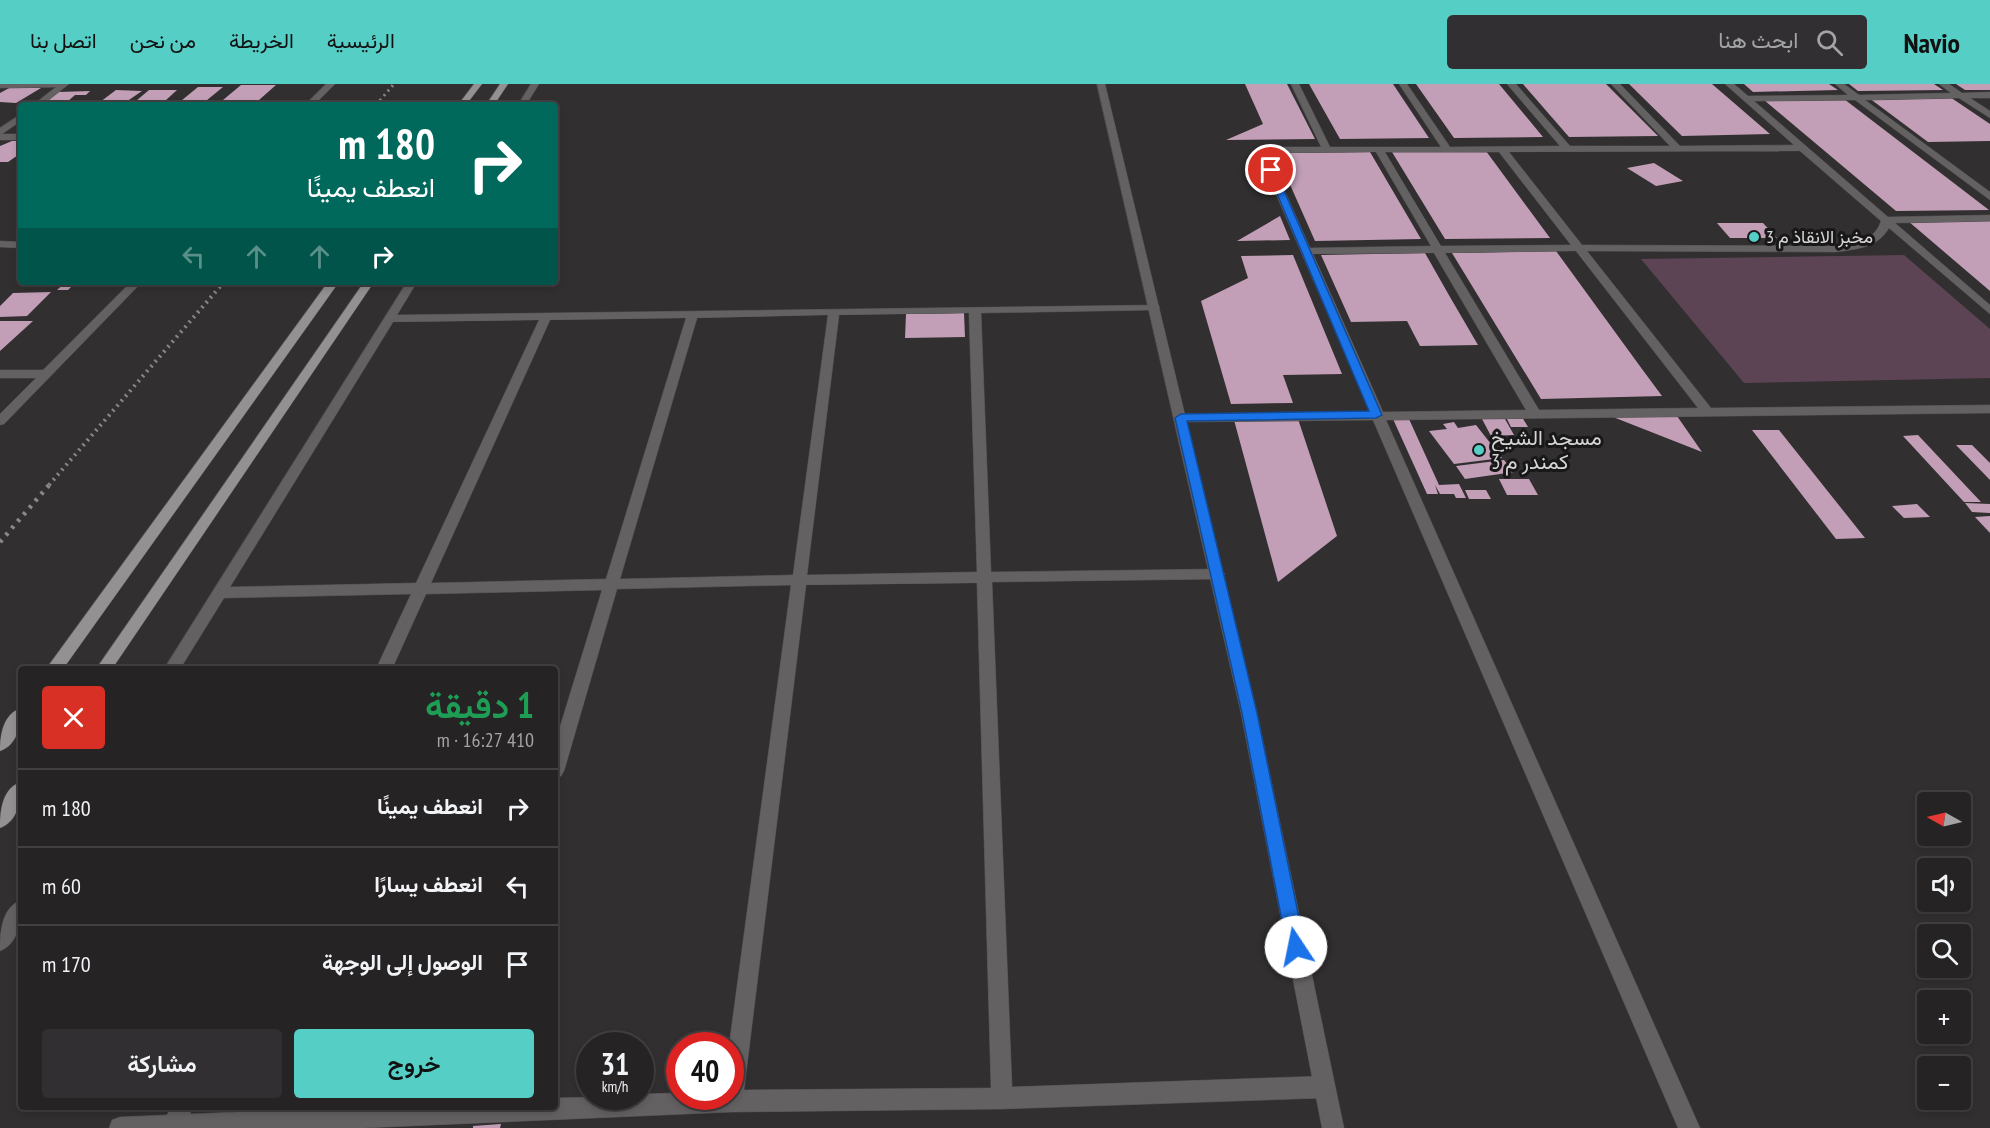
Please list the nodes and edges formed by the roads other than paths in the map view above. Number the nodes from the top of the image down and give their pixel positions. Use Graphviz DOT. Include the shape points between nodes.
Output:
graph roads {
  1 [pos="63,84"];
  2 [pos="331,84"];
  3 [pos="478,84"];
  4 [pos="504,84"];
  5 [pos="535,84"];
  6 [pos="1101,84"];
  7 [pos="1295,84"];
  8 [pos="1403,84"];
  9 [pos="1511,84"];
  10 [pos="1615,84"];
  11 [pos="1729,84"];
  12 [pos="1839,84"];
  13 [pos="1943,84"];
  14 [pos="0,85"];
  15 [pos="1990,94"];
  16 [pos="1960,95"];
  17 [pos="1856,97"];
  18 [pos="1746,99"];
  19 [pos="41,102"];
  20 [pos="312,102"];
  21 [pos="463,102"];
  22 [pos="492,102"];
  23 [pos="524,102"];
  24 [pos="1990,115"];
  25 [pos="18,119"];
  26 [pos="0,132"];
  27 [pos="0,137"];
  28 [pos="18,137"];
  29 [pos="1501,148"];
  30 [pos="1567,148"];
  31 [pos="1677,148"];
  32 [pos="1803,148"];
  33 [pos="1447,149"];
  34 [pos="1327,150"];
  35 [pos="1379,150"];
  36 [pos="1990,196"];
  37 [pos="1990,218"];
  38 [pos="1886,220"];
  39 [pos="0,244"];
  40 [pos="18,244"];
  41 [pos="1580,248"];
  42 [pos="1438,249"];
  43 [pos="1306,251"];
  44 [pos="134,285"];
  45 [pos="332,285"];
  46 [pos="367,285"];
  47 [pos="410,285"];
  48 [pos="1154,307"];
  49 [pos="975,310"];
  50 [pos="834,311"];
  51 [pos="1990,311"];
  52 [pos="693,313"];
  53 [pos="546,317"];
  54 [pos="388,320"];
  55 [pos="0,374"];
  56 [pos="45,374"];
  57 [pos="1990,409"];
  58 [pos="1707,412"];
  59 [pos="1534,413"];
  60 [pos="1376,415"];
  61 [pos="1181,418"];
  62 [pos="0,422"];
  63 [pos="1218,574"];
  64 [pos="986,579"];
  65 [pos="799,580"];
  66 [pos="613,584"];
  67 [pos="421,588"];
  68 [pos="219,593"];
  69 [pos="56,666"];
  70 [pos="106,666"];
  71 [pos="174,666"];
  72 [pos="385,666"];
  73 [pos="18,719"];
  74 [pos="0,744"];
  75 [pos="558,761"];
  76 [pos="18,793"];
  77 [pos="0,820"];
  78 [pos="18,914"];
  79 [pos="0,942"];
  80 [pos="741,1032"];
  81 [pos="1324,1087"];
  82 [pos="1002,1098"];
  83 [pos="744,1101"];
  84 [pos="666,1103"];
  85 [pos="558,1107"];
  86 [pos="450,1110"];
  87 [pos="178,1116"];
  88 [pos="373,1123"];
  89 [pos="120,1128"];
  90 [pos="1333,1128"];
  91 [pos="1689,1128"];
  1 -- 14 [label="street"];
  1 -- 19 [label="street"];
  2 -- 20 [label="street"];
  3 -- 21 [label="main road" via="467,92"];
  4 -- 22 [label="main road"];
  5 -- 23 [label="street"];
  6 -- 48 [label="street"];
  7 -- 34 [label="street"];
  8 -- 33 [label="street"];
  9 -- 30 [label="street"];
  10 -- 31 [label="street"];
  11 -- 18 [label="street"];
  12 -- 17 [label="street"];
  13 -- 16 [label="street"];
  15 -- 16 [label="street"];
  16 -- 17 [label="street"];
  16 -- 24 [label="street"];
  17 -- 18 [label="street"];
  17 -- 36 [label="street"];
  18 -- 32 [label="street"];
  25 -- 26 [label="street"];
  27 -- 28 [label="street"];
  29 -- 30 [label="street"];
  29 -- 33 [label="street"];
  29 -- 41 [label="street"];
  30 -- 31 [label="street"];
  31 -- 32 [label="street"];
  32 -- 38 [label="street"];
  33 -- 35 [label="street"];
  34 -- 35 [label="street"];
  34 -- 43 [label="street" via="1262,150"];
  35 -- 42 [label="street"];
  37 -- 38 [label="street"];
  38 -- 41 [label="street" via="1884,233 1877,239 1836,249"];
  38 -- 51 [label="street"];
  39 -- 40 [label="street"];
  41 -- 42 [label="street"];
  41 -- 58 [label="street"];
  42 -- 43 [label="street"];
  42 -- 59 [label="street"];
  43 -- 60 [label="street"];
  44 -- 56 [label="street"];
  45 -- 69 [label="main road"];
  46 -- 70 [label="main road"];
  47 -- 54 [label="street"];
  48 -- 49 [label="street"];
  48 -- 61 [label="street"];
  49 -- 50 [label="street"];
  49 -- 64 [label="street"];
  50 -- 52 [label="street"];
  50 -- 65 [label="street"];
  52 -- 53 [label="street"];
  52 -- 66 [label="street"];
  53 -- 54 [label="street"];
  53 -- 67 [label="street"];
  54 -- 68 [label="street"];
  55 -- 56 [label="street"];
  56 -- 62 [label="street"];
  57 -- 58 [label="street"];
  58 -- 59 [label="street"];
  59 -- 60 [label="street"];
  60 -- 61 [label="street"];
  60 -- 91 [label="street"];
  61 -- 63 [label="street"];
  63 -- 64 [label="street"];
  63 -- 81 [label="street"];
  64 -- 65 [label="street"];
  64 -- 82 [label="street"];
  65 -- 66 [label="street"];
  65 -- 80 [label="street"];
  66 -- 67 [label="street"];
  66 -- 75 [label="street"];
  67 -- 68 [label="street"];
  67 -- 72 [label="street"];
  68 -- 71 [label="street"];
  73 -- 74 [label="main road"];
  76 -- 77 [label="main road"];
  78 -- 79 [label="street"];
  81 -- 82 [label="street"];
  81 -- 90 [label="street"];
  82 -- 83 [label="street"];
  84 -- 85 [label="street"];
  86 -- 88 [label="street"];
  87 -- 88 [label="street"];
  87 -- 89 [label="street"];
}
